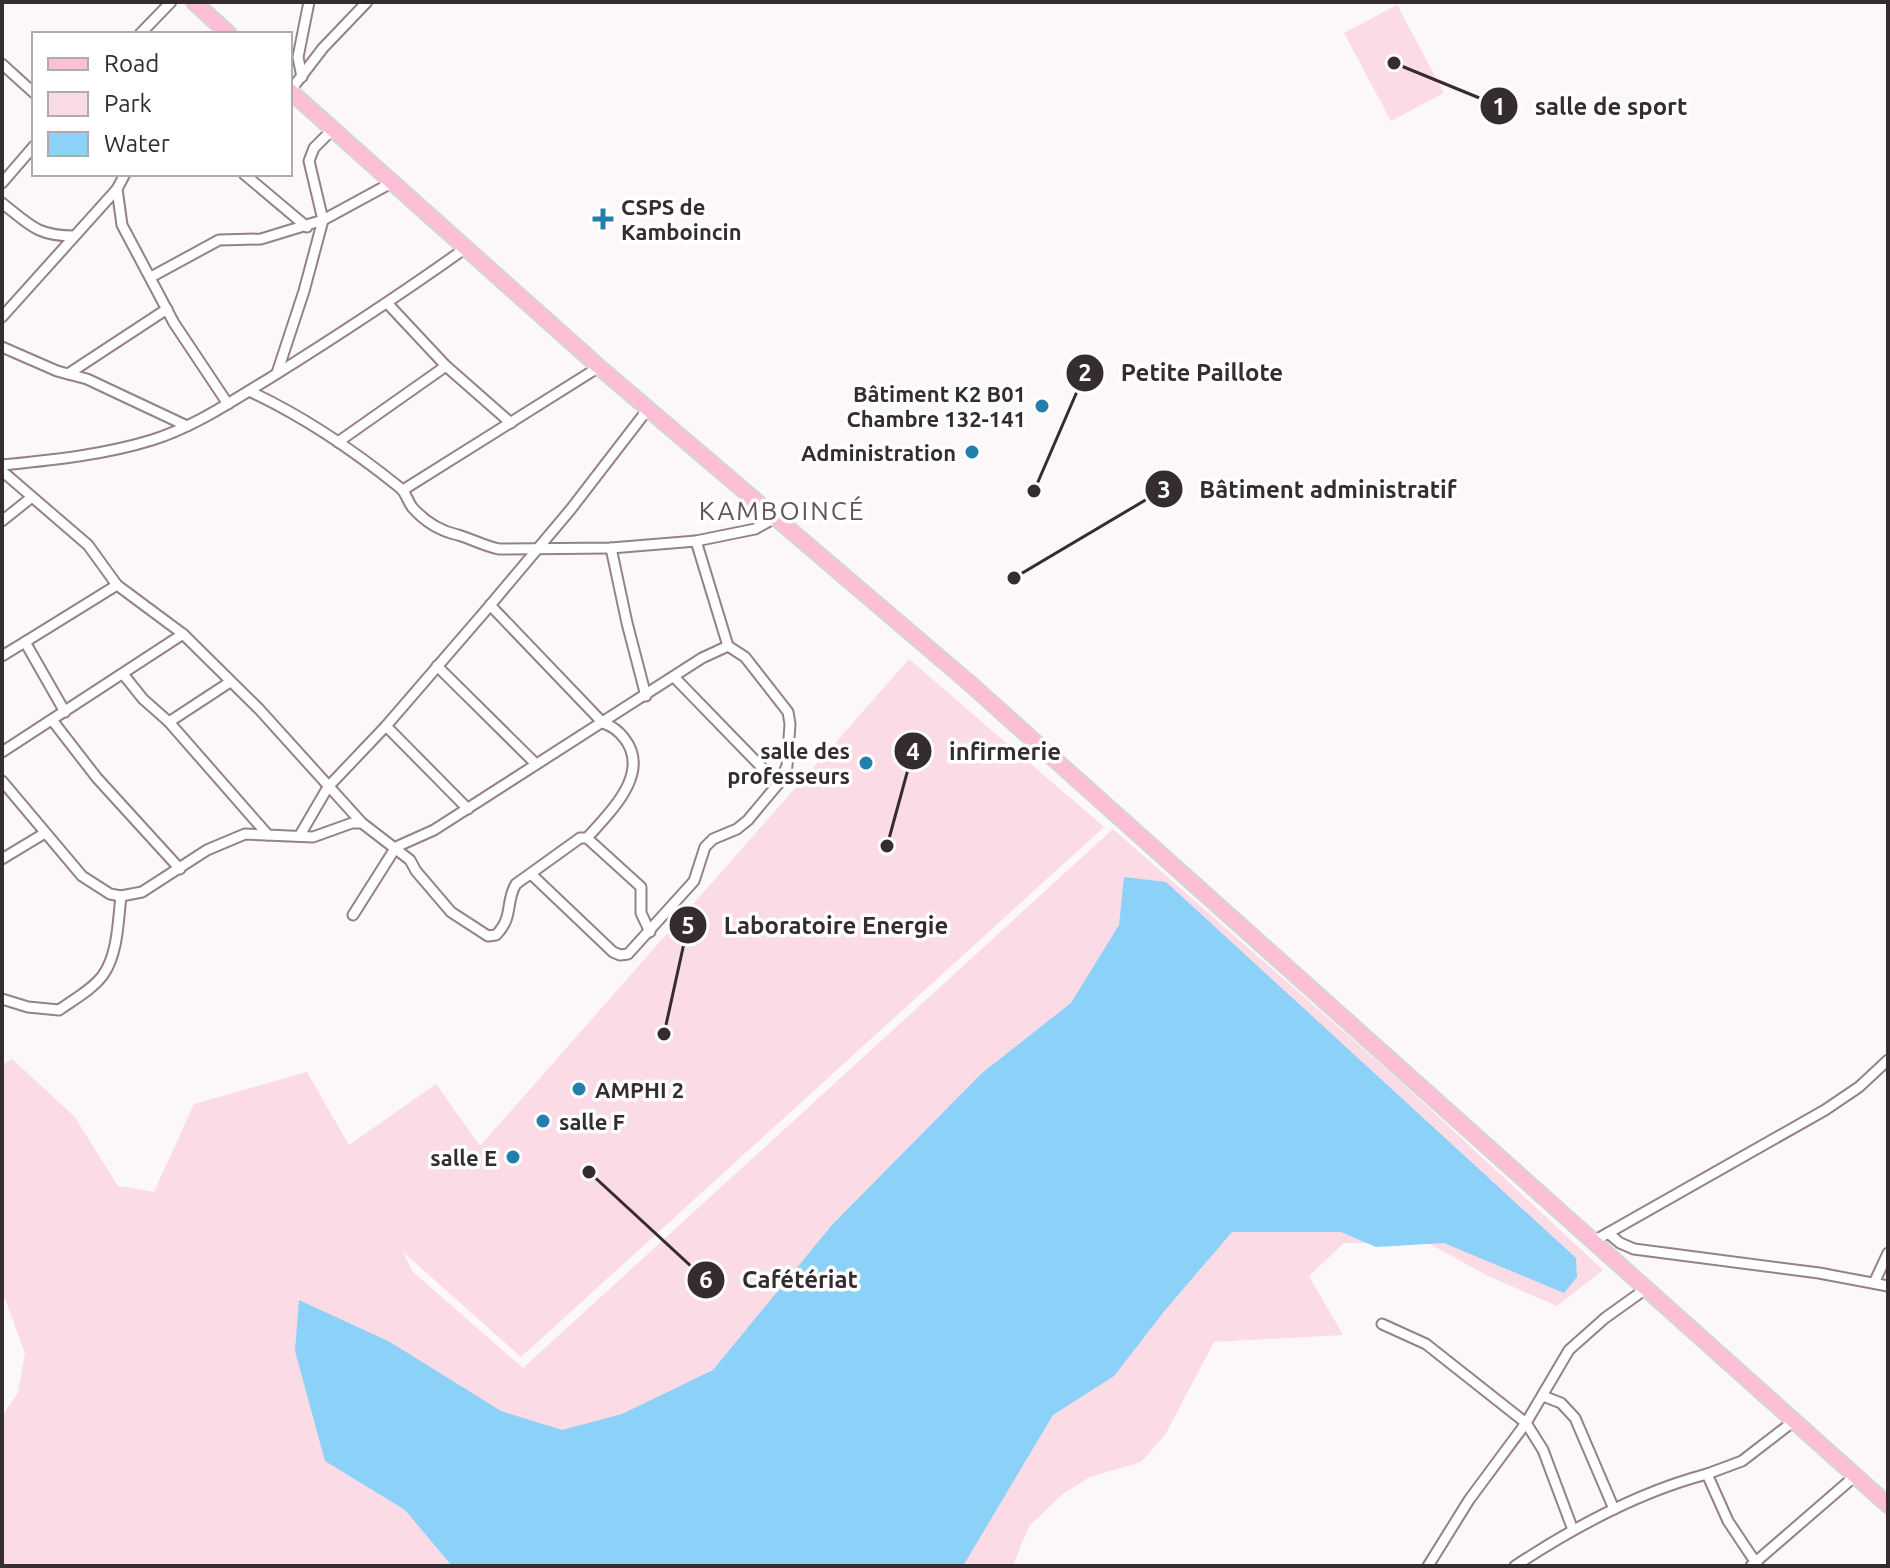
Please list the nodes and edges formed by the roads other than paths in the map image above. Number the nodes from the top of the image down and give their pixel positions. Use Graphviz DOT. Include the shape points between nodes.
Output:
graph roads {
  1 [pos="171,2"];
  2 [pos="194,2"];
  3 [pos="309,2"];
  4 [pos="367,2"];
  5 [pos="209,8"];
  6 [pos="142,32"];
  7 [pos="227,32"];
  8 [pos="2,64"];
  9 [pos="302,77"];
  10 [pos="292,89"];
  11 [pos="32,91"];
  12 [pos="292,93"];
  13 [pos="333,129"];
  14 [pos="32,148"];
  15 [pos="124,176"];
  16 [pos="246,176"];
  17 [pos="393,182"];
  18 [pos="2,183"];
  19 [pos="117,189"];
  20 [pos="2,203"];
  21 [pos="323,220"];
  22 [pos="307,227"];
  23 [pos="74,236"];
  24 [pos="467,247"];
  25 [pos="151,277"];
  26 [pos="388,304"];
  27 [pos="167,309"];
  28 [pos="2,317"];
  29 [pos="2,347"];
  30 [pos="446,366"];
  31 [pos="599,367"];
  32 [pos="277,373"];
  33 [pos="68,374"];
  34 [pos="249,391"];
  35 [pos="228,404"];
  36 [pos="648,409"];
  37 [pos="511,423"];
  38 [pos="187,426"];
  39 [pos="338,442"];
  40 [pos="2,465"];
  41 [pos="2,471"];
  42 [pos="403,490"];
  43 [pos="32,497"];
  44 [pos="777,517"];
  45 [pos="2,521"];
  46 [pos="696,541"];
  47 [pos="611,548"];
  48 [pos="537,549"];
  49 [pos="117,585"];
  50 [pos="490,605"];
  51 [pos="183,634"];
  52 [pos="25,642"];
  53 [pos="728,646"];
  54 [pos="2,656"];
  55 [pos="437,666"];
  56 [pos="123,674"];
  57 [pos="674,677"];
  58 [pos="230,682"];
  59 [pos="646,696"];
  60 [pos="65,712"];
  61 [pos="52,720"];
  62 [pos="169,722"];
  63 [pos="603,723"];
  64 [pos="386,726"];
  65 [pos="2,752"];
  66 [pos="536,764"];
  67 [pos="2,781"];
  68 [pos="778,784"];
  69 [pos="328,787"];
  70 [pos="468,809"];
  71 [pos="362,823"];
  72 [pos="45,833"];
  73 [pos="268,835"];
  74 [pos="300,835"];
  75 [pos="587,838"];
  76 [pos="396,847"];
  77 [pos="2,859"];
  78 [pos="180,869"];
  79 [pos="531,874"];
  80 [pos="121,896"];
  81 [pos="353,915"];
  82 [pos="650,932"];
  83 [pos="2,999"];
  84 [pos="1888,1060"];
  85 [pos="1608,1233"];
  86 [pos="1594,1241"];
  87 [pos="1888,1253"];
  88 [pos="1874,1283"];
  89 [pos="1888,1286"];
  90 [pos="1647,1288"];
  91 [pos="1382,1324"];
  92 [pos="1543,1396"];
  93 [pos="1794,1421"];
  94 [pos="1526,1423"];
  95 [pos="1707,1474"];
  96 [pos="1855,1476"];
  97 [pos="1888,1505"];
  98 [pos="1614,1509"];
  99 [pos="1573,1530"];
  100 [pos="1755,1565"];
  101 [pos="1428,1566"];
  102 [pos="1515,1566"];
  1 -- 6 [label="street"];
  2 -- 5 [label="main road"];
  3 -- 9 [label="street" via="298,57"];
  4 -- 9 [label="street"];
  5 -- 7 [label="main road"];
  8 -- 11 [label="street"];
  9 -- 10 [label="street"];
  12 -- 13 [label="main road"];
  13 -- 17 [label="main road"];
  13 -- 21 [label="street" via="309,161"];
  14 -- 18 [label="street"];
  15 -- 19 [label="street"];
  16 -- 22 [label="street"];
  17 -- 21 [label="street"];
  17 -- 24 [label="main road"];
  19 -- 23 [label="street"];
  19 -- 25 [label="street" via="122,225"];
  20 -- 23 [label="street" via="40,233"];
  21 -- 22 [label="street"];
  21 -- 32 [label="street"];
  22 -- 25 [label="street" via="261,239 219,240"];
  23 -- 28 [label="street"];
  24 -- 26 [label="street"];
  24 -- 31 [label="main road"];
  25 -- 27 [label="street"];
  26 -- 30 [label="street"];
  26 -- 32 [label="street"];
  27 -- 33 [label="street"];
  27 -- 35 [label="street"];
  29 -- 33 [label="street"];
  30 -- 37 [label="street"];
  30 -- 39 [label="street"];
  31 -- 36 [label="main road"];
  31 -- 37 [label="street"];
  32 -- 34 [label="street"];
  33 -- 38 [label="street"];
  34 -- 35 [label="street"];
  34 -- 39 [label="street"];
  35 -- 38 [label="street"];
  36 -- 44 [label="main road"];
  36 -- 48 [label="street"];
  37 -- 42 [label="street"];
  38 -- 40 [label="street" via="122,447"];
  39 -- 42 [label="street"];
  41 -- 43 [label="street"];
  42 -- 48 [label="street" via="411,506 441,531 484,546"];
  43 -- 45 [label="street"];
  43 -- 49 [label="street" via="88,545"];
  44 -- 46 [label="street" via="755,529"];
  44 -- 86 [label="main road"];
  46 -- 47 [label="street"];
  46 -- 53 [label="street"];
  47 -- 48 [label="street"];
  47 -- 59 [label="street"];
  48 -- 50 [label="street"];
  49 -- 51 [label="street"];
  49 -- 52 [label="street"];
  50 -- 55 [label="street"];
  50 -- 63 [label="street"];
  51 -- 56 [label="street"];
  51 -- 58 [label="street"];
  52 -- 54 [label="street"];
  52 -- 60 [label="street"];
  53 -- 57 [label="street"];
  53 -- 68 [label="street" via="745,657 788,712 787,766"];
  55 -- 64 [label="street"];
  55 -- 66 [label="street"];
  56 -- 60 [label="street"];
  56 -- 62 [label="street"];
  57 -- 59 [label="street"];
  57 -- 68 [label="street"];
  58 -- 62 [label="street"];
  58 -- 69 [label="street"];
  59 -- 63 [label="street"];
  60 -- 61 [label="street"];
  61 -- 65 [label="street"];
  61 -- 78 [label="street"];
  62 -- 73 [label="street"];
  63 -- 66 [label="street"];
  63 -- 75 [label="street" via="630,745 633,767 624,792"];
  64 -- 69 [label="street"];
  64 -- 70 [label="street"];
  66 -- 70 [label="street"];
  67 -- 72 [label="street"];
  68 -- 82 [label="street" via="748,820 705,847 694,881"];
  69 -- 71 [label="street"];
  69 -- 74 [label="street"];
  70 -- 76 [label="street"];
  71 -- 74 [label="street" via="320,836"];
  71 -- 76 [label="street"];
  72 -- 77 [label="street"];
  72 -- 80 [label="street" via="82,876"];
  73 -- 74 [label="street"];
  73 -- 78 [label="street" via="245,834 226,841"];
  75 -- 79 [label="street"];
  75 -- 82 [label="street" via="641,887 641,913"];
  76 -- 79 [label="street" via="451,912 488,936 502,929 513,887"];
  76 -- 81 [label="street"];
  78 -- 80 [label="street" via="142,892"];
  79 -- 82 [label="street" via="613,952 628,954"];
  80 -- 83 [label="street" via="113,953 93,985 59,1010"];
  84 -- 85 [label="street" via="1825,1110"];
  85 -- 86 [label="street"];
  85 -- 88 [label="street" via="1634,1249"];
  86 -- 90 [label="main road"];
  87 -- 88 [label="street"];
  88 -- 89 [label="street"];
  90 -- 92 [label="street" via="1569,1350"];
  90 -- 93 [label="main road"];
  91 -- 94 [label="street" via="1426,1344"];
  92 -- 94 [label="street"];
  92 -- 98 [label="street" via="1561,1403 1575,1418"];
  93 -- 95 [label="street" via="1742,1461"];
  93 -- 96 [label="main road"];
  94 -- 99 [label="street" via="1543,1450"];
  94 -- 101 [label="street"];
  95 -- 98 [label="street"];
  95 -- 100 [label="street"];
  96 -- 97 [label="main road"];
  96 -- 100 [label="street"];
  98 -- 99 [label="street"];
  99 -- 102 [label="street"];
}
